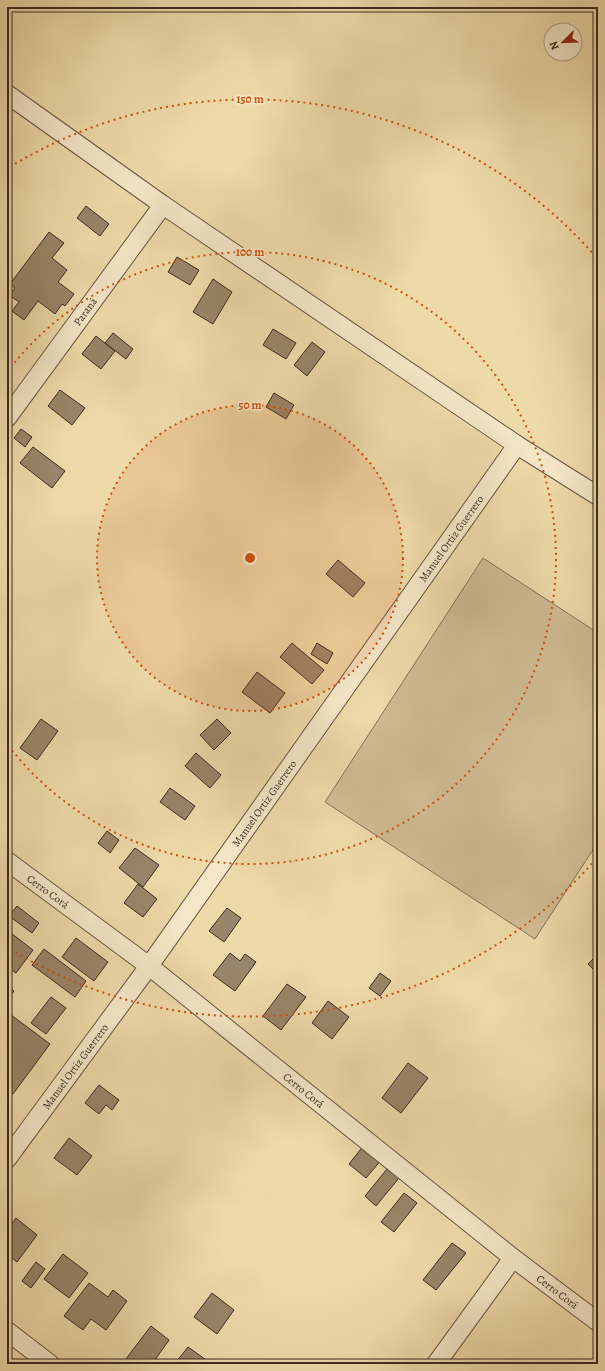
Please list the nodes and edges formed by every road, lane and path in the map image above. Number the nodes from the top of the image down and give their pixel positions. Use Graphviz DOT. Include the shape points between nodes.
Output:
graph roads {
  1 [pos="7,94"];
  2 [pos="163,205"];
  3 [pos="7,418"];
  4 [pos="517,445"];
  5 [pos="598,496"];
  6 [pos="7,861"];
  7 [pos="150,966"];
  8 [pos="7,1159"];
  9 [pos="513,1258"];
  10 [pos="598,1322"];
  11 [pos="7,1331"];
  12 [pos="50,1364"];
  13 [pos="436,1364"];
  1 -- 2 [label="street"];
  2 -- 3 [label="street, Paraná"];
  2 -- 4 [label="street"];
  4 -- 5 [label="street"];
  4 -- 7 [label="street, Manuel Ortiz Guerrero"];
  6 -- 7 [label="street, Cerro Corá"];
  7 -- 8 [label="street, Manuel Ortiz Guerrero"];
  7 -- 9 [label="street, Cerro Corá"];
  9 -- 10 [label="street, Cerro Corá"];
  9 -- 13 [label="street"];
  11 -- 12 [label="street"];
}
